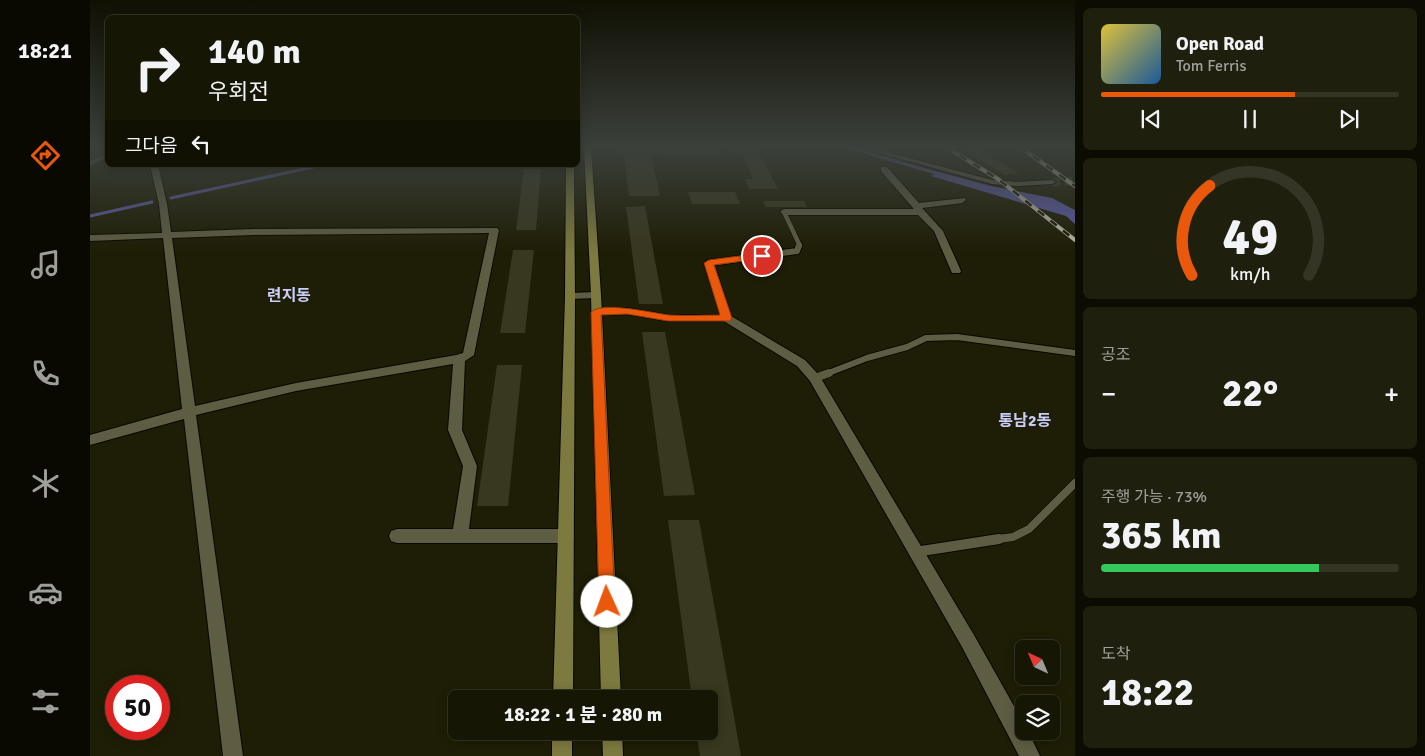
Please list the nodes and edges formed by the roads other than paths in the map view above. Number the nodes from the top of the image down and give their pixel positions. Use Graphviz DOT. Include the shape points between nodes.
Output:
graph roads {
  1 [pos="158,182"];
  2 [pos="570,182"];
  3 [pos="589,182"];
  4 [pos="896,182"];
  5 [pos="996,182"];
  6 [pos="1047,182"];
  7 [pos="962,200"];
  8 [pos="919,209"];
  9 [pos="784,212"];
  10 [pos="167,237"];
  11 [pos="90,238"];
  12 [pos="709,263"];
  13 [pos="956,271"];
  14 [pos="596,295"];
  15 [pos="570,296"];
  16 [pos="596,312"];
  17 [pos="726,318"];
  18 [pos="1075,353"];
  19 [pos="459,359"];
  20 [pos="815,378"];
  21 [pos="190,412"];
  22 [pos="90,440"];
  23 [pos="1075,483"];
  24 [pos="460,535"];
  25 [pos="397,536"];
  26 [pos="566,536"];
  27 [pos="915,552"];
  28 [pos="563,690"];
  29 [pos="611,690"];
  30 [pos="562,740"];
  31 [pos="612,740"];
  32 [pos="233,756"];
  33 [pos="562,756"];
  34 [pos="613,756"];
  35 [pos="1030,756"];
  1 -- 10 [label="street"];
  2 -- 15 [label="main road"];
  3 -- 14 [label="main road"];
  4 -- 8 [label="street"];
  5 -- 6 [label="street"];
  7 -- 8 [label="street"];
  8 -- 9 [label="street"];
  8 -- 13 [label="street" via="938,226"];
  9 -- 12 [label="lane" via="800,246 797,251"];
  10 -- 11 [label="street"];
  10 -- 19 [label="street" via="263,232 494,230 468,355"];
  10 -- 21 [label="street"];
  12 -- 17 [label="street"];
  14 -- 15 [label="lane"];
  14 -- 16 [label="main road"];
  15 -- 26 [label="main road"];
  16 -- 17 [label="lane" via="627,311 668,318"];
  16 -- 29 [label="main road"];
  17 -- 20 [label="street" via="800,363"];
  18 -- 20 [label="lane" via="941,336 926,338"];
  19 -- 21 [label="street" via="296,387"];
  19 -- 24 [label="street" via="455,430 470,466"];
  20 -- 27 [label="street"];
  21 -- 22 [label="street"];
  21 -- 32 [label="street"];
  23 -- 27 [label="lane" via="1029,528 1014,537"];
  24 -- 25 [label="street"];
  24 -- 26 [label="street"];
  26 -- 28 [label="main road"];
  27 -- 35 [label="street"];
  30 -- 33 [label="main road"];
  31 -- 34 [label="main road"];
}
